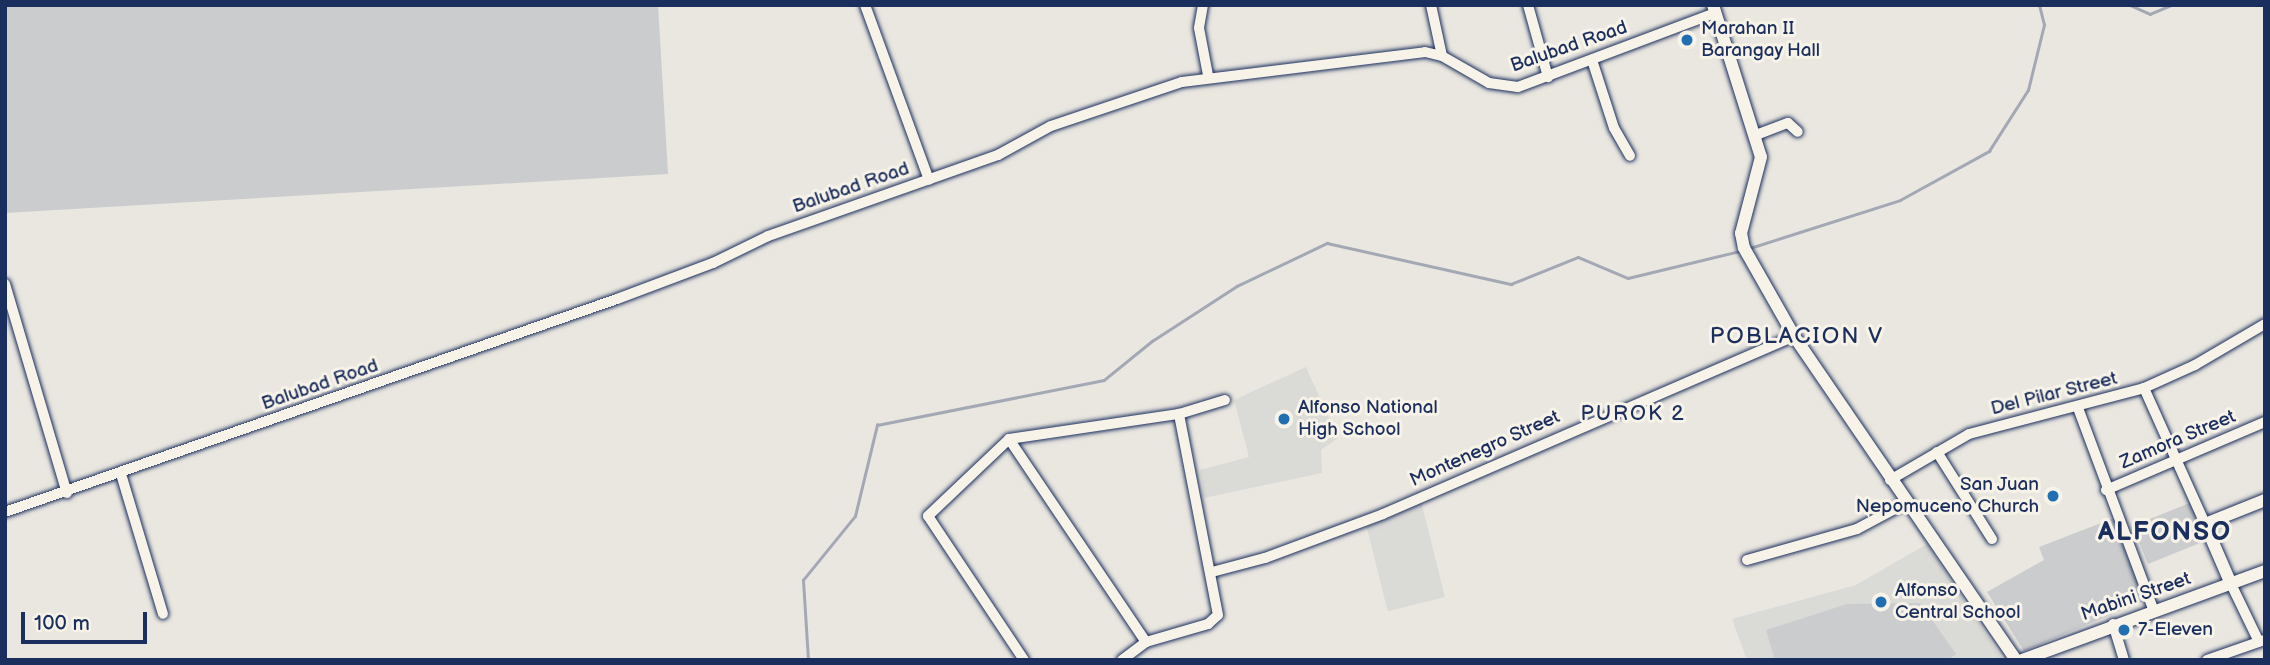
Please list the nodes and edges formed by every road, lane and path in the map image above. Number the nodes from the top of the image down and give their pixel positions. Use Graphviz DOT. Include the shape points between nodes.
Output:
graph roads {
  1 [pos="865,5"];
  2 [pos="1203,5"];
  3 [pos="1431,5"];
  4 [pos="1528,5"];
  5 [pos="1714,9"];
  6 [pos="1442,56"];
  7 [pos="1592,60"];
  8 [pos="1208,75"];
  9 [pos="1548,77"];
  10 [pos="1798,132"];
  11 [pos="1756,135"];
  12 [pos="1630,156"];
  13 [pos="929,180"];
  14 [pos="5,284"];
  15 [pos="2265,324"];
  16 [pos="1794,336"];
  17 [pos="2144,388"];
  18 [pos="1225,400"];
  19 [pos="2078,408"];
  20 [pos="1179,414"];
  21 [pos="2265,422"];
  22 [pos="1009,439"];
  23 [pos="1937,452"];
  24 [pos="2176,461"];
  25 [pos="121,474"];
  26 [pos="1890,480"];
  27 [pos="2105,490"];
  28 [pos="66,493"];
  29 [pos="2265,500"];
  30 [pos="1906,503"];
  31 [pos="5,512"];
  32 [pos="2205,524"];
  33 [pos="1992,539"];
  34 [pos="1747,560"];
  35 [pos="2265,571"];
  36 [pos="1212,572"];
  37 [pos="2231,584"];
  38 [pos="2153,610"];
  39 [pos="163,614"];
  40 [pos="2113,624"];
  41 [pos="2262,641"];
  42 [pos="1146,642"];
  43 [pos="1024,660"];
  44 [pos="1122,660"];
  45 [pos="2016,660"];
  46 [pos="2022,660"];
  47 [pos="2124,660"];
  48 [pos="2207,660"];
  1 -- 13 [label="street"];
  2 -- 8 [label="street" via="1199,28"];
  3 -- 6 [label="street"];
  4 -- 9 [label="street"];
  5 -- 7 [label="street, Balubad Road"];
  5 -- 11 [label="main road"];
  6 -- 8 [label="street, Balubad Road" via="1406,52"];
  6 -- 9 [label="street, Balubad Road" via="1504,86"];
  7 -- 9 [label="street, Balubad Road"];
  7 -- 12 [label="street" via="1614,128"];
  8 -- 13 [label="street, Balubad Road" via="1051,127 998,155"];
  10 -- 11 [label="street" via="1788,123"];
  11 -- 16 [label="main road" via="1761,169 1741,233 1744,247"];
  13 -- 25 [label="street, Balubad Road" via="768,236 629,295"];
  14 -- 28 [label="street"];
  15 -- 17 [label="street, Del Pilar Street" via="2195,365"];
  16 -- 26 [label="main road"];
  16 -- 36 [label="street, Montenegro Street" via="1382,514 1265,558"];
  17 -- 19 [label="street, Del Pilar Street"];
  17 -- 24 [label="street"];
  18 -- 20 [label="street"];
  19 -- 23 [label="street, Del Pilar Street" via="1999,424"];
  19 -- 27 [label="street"];
  20 -- 22 [label="street"];
  20 -- 36 [label="street"];
  21 -- 24 [label="street, Zamora Street"];
  22 -- 42 [label="street"];
  22 -- 43 [label="street" via="928,516"];
  23 -- 26 [label="street, Del Pilar Street"];
  23 -- 33 [label="street"];
  24 -- 27 [label="street, Zamora Street"];
  24 -- 32 [label="street"];
  25 -- 28 [label="street, Balubad Road"];
  25 -- 39 [label="street"];
  26 -- 30 [label="main road"];
  27 -- 38 [label="street"];
  28 -- 31 [label="street, Balubad Road"];
  29 -- 32 [label="main road"];
  30 -- 34 [label="street" via="1857,529"];
  30 -- 45 [label="main road"];
  32 -- 37 [label="main road"];
  35 -- 37 [label="main road, Mabini Street"];
  36 -- 42 [label="street" via="1219,608 1214,620"];
  37 -- 38 [label="main road, Mabini Street"];
  37 -- 41 [label="street"];
  38 -- 40 [label="main road, Mabini Street"];
  40 -- 46 [label="main road, Mabini Street"];
  40 -- 47 [label="street"];
  41 -- 48 [label="street"];
  42 -- 44 [label="street"];
}
